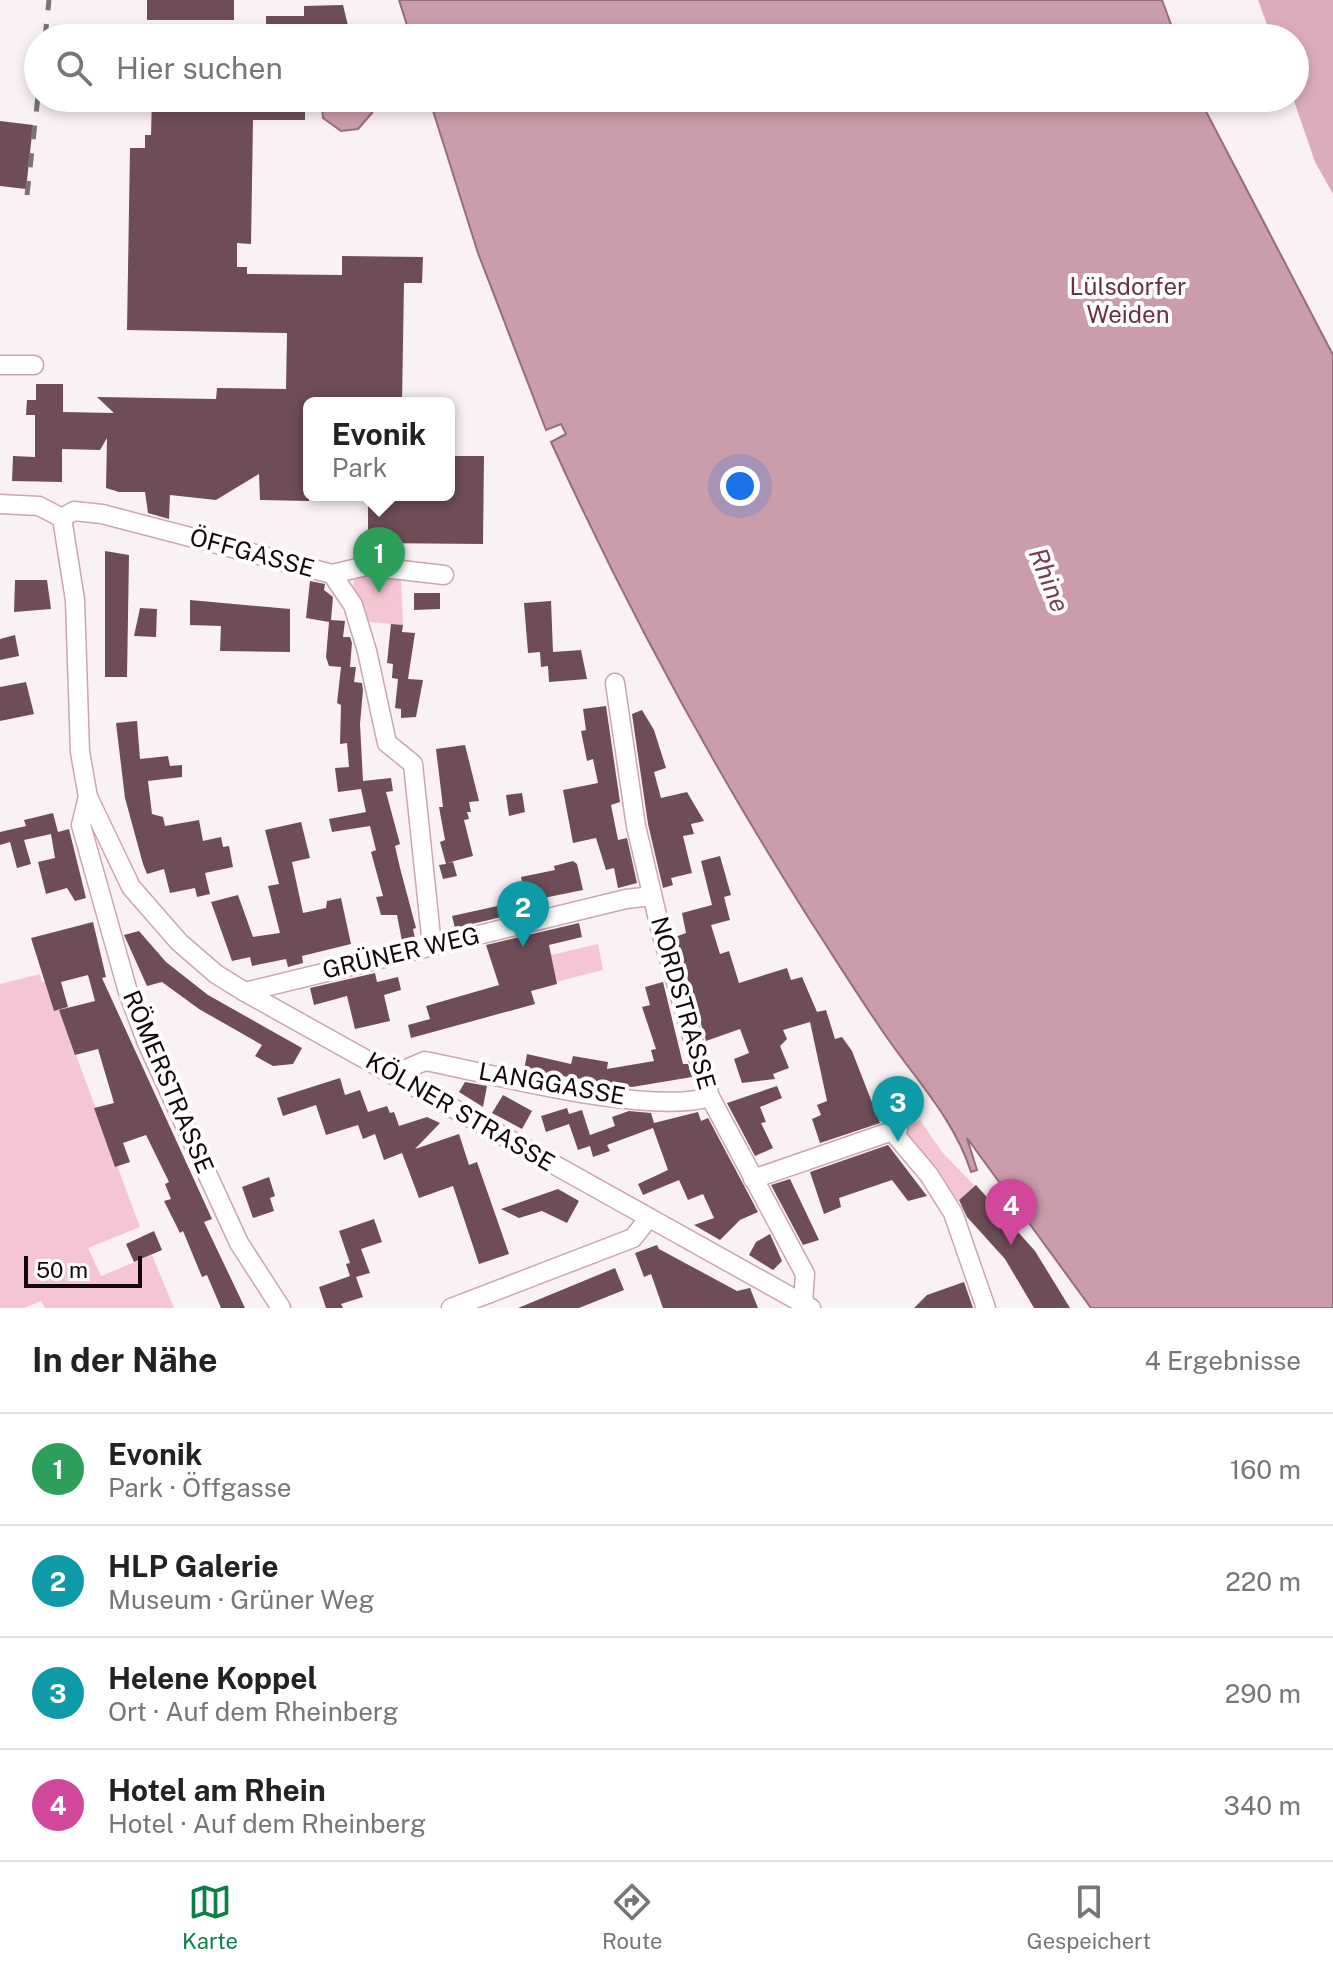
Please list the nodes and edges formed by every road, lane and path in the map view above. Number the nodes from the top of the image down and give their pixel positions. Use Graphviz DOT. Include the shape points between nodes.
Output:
graph roads {
  1 [pos="0,365"];
  2 [pos="34,365"];
  3 [pos="0,504"];
  4 [pos="62,518"];
  5 [pos="332,574"];
  6 [pos="444,575"];
  7 [pos="615,683"];
  8 [pos="88,797"];
  9 [pos="131,887"];
  10 [pos="652,896"];
  11 [pos="105,912"];
  12 [pos="432,946"];
  13 [pos="245,992"];
  14 [pos="395,1074"];
  15 [pos="710,1097"];
  16 [pos="753,1179"];
  17 [pos="648,1219"];
  18 [pos="807,1306"];
  19 [pos="281,1308"];
  20 [pos="451,1308"];
  21 [pos="986,1308"];
  1 -- 2 [label="street"];
  3 -- 4 [label="street" via="39,506"];
  4 -- 5 [label="street, ÖFFGASSE" via="74,511 102,514"];
  4 -- 8 [label="street, KÖLNER STRASSE" via="75,600 80,752"];
  5 -- 6 [label="street, ÖFFGASSE" via="366,566"];
  5 -- 12 [label="street" via="353,605 387,743 413,764"];
  7 -- 10 [label="street, NORDSTRASSE"];
  8 -- 9 [label="street, KÖLNER STRASSE"];
  8 -- 11 [label="street, RÖMERSTRASSE" via="81,825"];
  9 -- 11 [label="street"];
  9 -- 13 [label="street, KÖLNER STRASSE" via="179,942"];
  10 -- 12 [label="street, GRÜNER WEG"];
  10 -- 15 [label="street, NORDSTRASSE"];
  11 -- 19 [label="street, RÖMERSTRASSE" via="147,1043 239,1243"];
  12 -- 13 [label="street, GRÜNER WEG"];
  13 -- 14 [label="street, KÖLNER STRASSE"];
  14 -- 15 [label="street, LANGGASSE" via="425,1061 624,1099 693,1102"];
  14 -- 17 [label="street, KÖLNER STRASSE"];
  15 -- 16 [label="street, NORDSTRASSE"];
  16 -- 18 [label="street, NORDSTRASSE" via="805,1274"];
  16 -- 21 [label="street" via="895,1130 953,1213"];
  17 -- 18 [label="street, KÖLNER STRASSE"];
  17 -- 20 [label="street" via="633,1238"];
}
